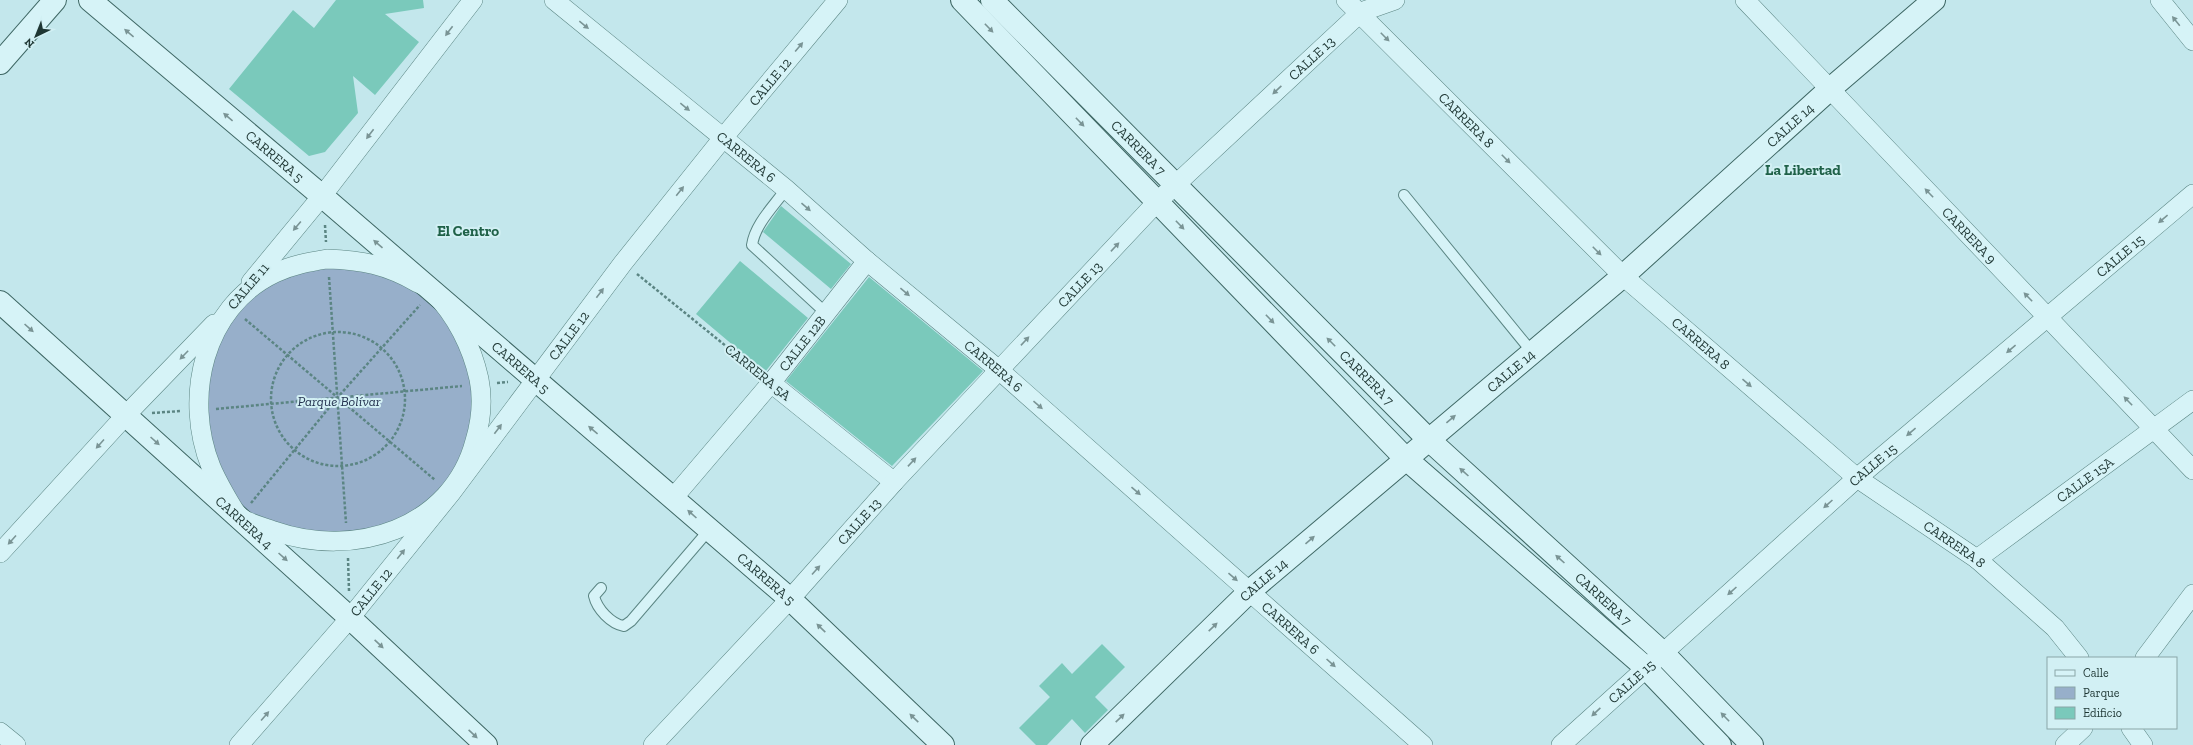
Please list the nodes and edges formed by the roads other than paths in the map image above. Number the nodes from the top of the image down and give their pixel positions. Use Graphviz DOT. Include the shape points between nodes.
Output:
graph roads {
  1 [pos="55,0"];
  2 [pos="90,0"];
  3 [pos="473,0"];
  4 [pos="554,0"];
  5 [pos="838,0"];
  6 [pos="962,0"];
  7 [pos="992,0"];
  8 [pos="1346,0"];
  9 [pos="1395,0"];
  10 [pos="1745,0"];
  11 [pos="1934,0"];
  12 [pos="2160,0"];
  13 [pos="1360,12"];
  14 [pos="2193,41"];
  15 [pos="0,63"];
  16 [pos="1830,89"];
  17 [pos="723,138"];
  18 [pos="1175,184"];
  19 [pos="786,189"];
  20 [pos="2193,194"];
  21 [pos="1404,195"];
  22 [pos="322,196"];
  23 [pos="1157,202"];
  24 [pos="867,261"];
  25 [pos="1623,276"];
  26 [pos="432,291"];
  27 [pos="0,302"];
  28 [pos="231,306"];
  29 [pos="827,314"];
  30 [pos="2048,318"];
  31 [pos="1532,352"];
  32 [pos="999,370"];
  33 [pos="534,380"];
  34 [pos="771,383"];
  35 [pos="2193,400"];
  36 [pos="126,415"];
  37 [pos="2154,429"];
  38 [pos="1428,439"];
  39 [pos="1405,458"];
  40 [pos="2193,470"];
  41 [pos="1857,478"];
  42 [pos="894,482"];
  43 [pos="450,493"];
  44 [pos="674,498"];
  45 [pos="239,517"];
  46 [pos="710,530"];
  47 [pos="0,553"];
  48 [pos="1977,559"];
  49 [pos="602,588"];
  50 [pos="1250,591"];
  51 [pos="2193,594"];
  52 [pos="790,599"];
  53 [pos="350,618"];
  54 [pos="1663,653"];
  55 [pos="2078,657"];
  56 [pos="2146,657"];
  57 [pos="1645,667"];
  58 [pos="2082,729"];
  59 [pos="2132,729"];
  60 [pos="0,732"];
  61 [pos="16,745"];
  62 [pos="240,745"];
  63 [pos="486,745"];
  64 [pos="653,745"];
  65 [pos="943,745"];
  66 [pos="1092,745"];
  67 [pos="1423,745"];
  68 [pos="1561,745"];
  69 [pos="1720,745"];
  70 [pos="1752,745"];
  71 [pos="2065,745"];
  72 [pos="2143,745"];
  1 -- 15 [label="main road"];
  22 -- 2 [label="main road, CARRERA 5, one-way"];
  3 -- 22 [label="street, CALLE 11, one-way"];
  4 -- 17 [label="street, CARRERA 6, one-way"];
  17 -- 5 [label="street, CALLE 12, one-way"];
  6 -- 23 [label="main road, CARRERA 7, one-way"];
  7 -- 18 [label="main road, CARRERA 7"];
  8 -- 13 [label="street, CARRERA 8"];
  9 -- 13 [label="street, CALLE 13"];
  10 -- 16 [label="street, CARRERA 9"];
  11 -- 16 [label="main road, CALLE 14"];
  14 -- 12 [label="street, one-way"];
  13 -- 18 [label="street, CALLE 13, one-way"];
  13 -- 25 [label="street, CARRERA 8, one-way"];
  16 -- 25 [label="main road, CALLE 14"];
  30 -- 16 [label="street, CARRERA 9, one-way"];
  17 -- 19 [label="street, CARRERA 6"];
  33 -- 17 [label="street, CALLE 12, one-way"];
  18 -- 23 [label="street, CALLE 13"];
  38 -- 18 [label="main road, CARRERA 7, one-way"];
  19 -- 24 [label="street, CARRERA 6, one-way"];
  19 -- 29 [label="lane" via="759,225 752,245"];
  20 -- 30 [label="street, CALLE 15, one-way"];
  21 -- 31 [label="lane"];
  26 -- 22 [label="main road, CARRERA 5, one-way"];
  22 -- 28 [label="street, CALLE 11, one-way"];
  32 -- 23 [label="street, CALLE 13, one-way"];
  23 -- 39 [label="main road, CARRERA 7, one-way"];
  24 -- 29 [label="street, CALLE 12B"];
  24 -- 32 [label="street, CARRERA 6, one-way"];
  25 -- 31 [label="main road, CALLE 14"];
  25 -- 41 [label="street, CARRERA 8, one-way"];
  26 -- 28 [label="street" via="407,276 382,266 355,260 327,259 300,264 274,274 251,288"];
  26 -- 33 [label="main road, CARRERA 5"];
  26 -- 43 [label="street" via="458,325 468,343 480,385 481,408 472,453"];
  27 -- 36 [label="main road, CARRERA 4, one-way"];
  28 -- 36 [label="street, CALLE 11, one-way"];
  28 -- 45 [label="street" via="209,345 199,388 198,410 206,455 215,477"];
  29 -- 34 [label="street, CALLE 12B"];
  37 -- 30 [label="street, CARRERA 9, one-way"];
  30 -- 41 [label="street, CALLE 15, one-way"];
  38 -- 31 [label="main road, CALLE 14, one-way"];
  42 -- 32 [label="street, CALLE 13, one-way"];
  32 -- 50 [label="street, CARRERA 6, one-way"];
  43 -- 33 [label="street, CALLE 12, one-way"];
  44 -- 33 [label="main road, CARRERA 5, one-way"];
  34 -- 42 [label="street, CARRERA 5A"];
  34 -- 44 [label="street, CALLE 12B"];
  35 -- 37 [label="street, CALLE 15A"];
  36 -- 45 [label="main road, CARRERA 4, one-way"];
  36 -- 47 [label="street, CALLE 11, one-way"];
  37 -- 40 [label="street, CARRERA 9"];
  37 -- 48 [label="street, CALLE 15A"];
  38 -- 39 [label="main road, CALLE 14"];
  54 -- 38 [label="main road, CARRERA 7, one-way"];
  50 -- 39 [label="main road, CALLE 14, one-way"];
  39 -- 57 [label="main road, CARRERA 7"];
  41 -- 48 [label="street, CARRERA 8"];
  41 -- 54 [label="street, CALLE 15, one-way"];
  52 -- 42 [label="street, CALLE 13, one-way"];
  43 -- 45 [label="street" via="428,512 403,526 376,537 347,542 319,542 292,537"];
  53 -- 43 [label="street, CALLE 12, one-way"];
  46 -- 44 [label="main road, CARRERA 5, one-way"];
  45 -- 53 [label="main road, CARRERA 4, one-way"];
  46 -- 49 [label="lane" via="624,626 616,625 596,604 594,596"];
  46 -- 52 [label="main road, CARRERA 5"];
  48 -- 55 [label="street, CARRERA 8" via="2055,628"];
  66 -- 50 [label="main road, CALLE 14, one-way"];
  50 -- 67 [label="street, CARRERA 6, one-way"];
  51 -- 56 [label="street"];
  52 -- 64 [label="street, CALLE 13"];
  65 -- 52 [label="main road, CARRERA 5, one-way"];
  62 -- 53 [label="street, CALLE 12, one-way"];
  53 -- 63 [label="main road, CARRERA 4, one-way"];
  54 -- 57 [label="street, CALLE 15"];
  70 -- 54 [label="main road, CARRERA 7, one-way"];
  57 -- 68 [label="street, CALLE 15, one-way"];
  57 -- 69 [label="main road, CARRERA 7"];
  58 -- 71 [label="street"];
  59 -- 72 [label="street"];
  60 -- 61 [label="street"];
}
